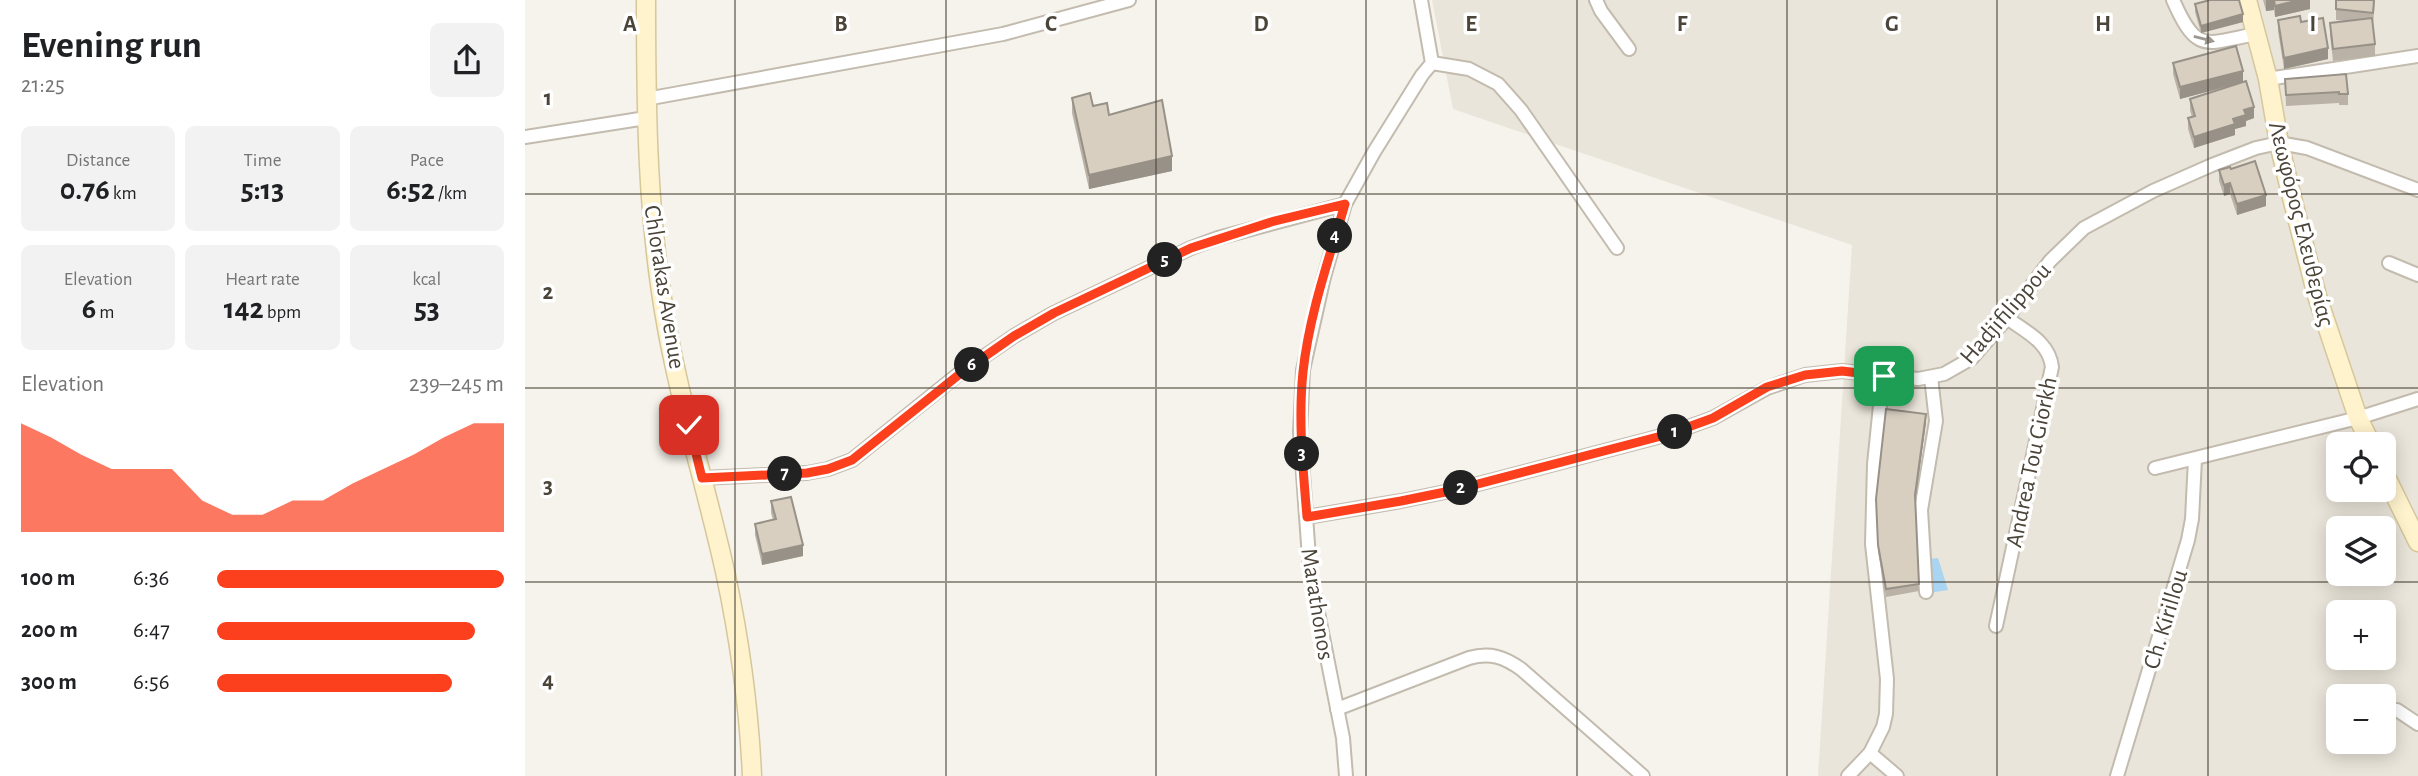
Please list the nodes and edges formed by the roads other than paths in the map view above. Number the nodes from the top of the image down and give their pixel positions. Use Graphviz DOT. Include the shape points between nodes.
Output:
graph roads {
  1 [pos="646,0"];
  2 [pos="1129,0"];
  3 [pos="1421,0"];
  4 [pos="1596,0"];
  5 [pos="2173,0"];
  6 [pos="2247,0"];
  7 [pos="2256,34"];
  8 [pos="1629,49"];
  9 [pos="2418,56"];
  10 [pos="1433,63"];
  11 [pos="2268,79"];
  12 [pos="646,99"];
  13 [pos="646,118"];
  14 [pos="525,137"];
  15 [pos="2279,144"];
  16 [pos="2418,190"];
  17 [pos="1345,204"];
  18 [pos="1617,248"];
  19 [pos="2389,263"];
  20 [pos="2418,275"];
  21 [pos="2007,318"];
  22 [pos="1884,376"];
  23 [pos="1931,377"];
  24 [pos="2418,399"];
  25 [pos="2358,418"];
  26 [pos="2365,432"];
  27 [pos="2195,459"];
  28 [pos="2155,468"];
  29 [pos="702,478"];
  30 [pos="2396,497"];
  31 [pos="1307,517"];
  32 [pos="2418,542"];
  33 [pos="1926,593"];
  34 [pos="1996,626"];
  35 [pos="1337,709"];
  36 [pos="2397,709"];
  37 [pos="2418,724"];
  38 [pos="1870,753"];
  39 [pos="752,776"];
  40 [pos="1346,776"];
  41 [pos="1643,776"];
  42 [pos="1848,776"];
  43 [pos="1897,776"];
  44 [pos="2117,776"];
  1 -- 12 [label="main road, Chlorakas Avenue"];
  2 -- 12 [label="street" via="1003,34"];
  3 -- 10 [label="street"];
  4 -- 8 [label="street"];
  5 -- 7 [label="street, one-way" via="2186,29 2202,41"];
  6 -- 7 [label="main road, Λεωφόρος Ελευθερίας"];
  7 -- 11 [label="main road, Λεωφόρος Ελευθερίας"];
  9 -- 11 [label="street"];
  10 -- 17 [label="street, Marathonos"];
  10 -- 18 [label="street" via="1469,68 1498,84"];
  11 -- 15 [label="main road, Λεωφόρος Ελευθερίας"];
  12 -- 13 [label="main road, Chlorakas Avenue"];
  13 -- 14 [label="street"];
  13 -- 29 [label="main road, Chlorakas Avenue" via="659,283"];
  15 -- 16 [label="street" via="2322,153"];
  15 -- 21 [label="street, Hadjifilippou" via="2212,165 2097,219 2050,261"];
  15 -- 25 [label="main road, Λεωφόρος Ελευθερίας" via="2318,296"];
  17 -- 29 [label="street" via="1191,248 1054,313 961,373 852,460 807,473"];
  17 -- 31 [label="street, Marathonos" via="1303,370 1300,432"];
  19 -- 20 [label="street"];
  21 -- 23 [label="street, Hadjifilippou" via="1972,358 1957,369"];
  21 -- 34 [label="street, Andrea Tou Giorkh" via="2047,348 2052,367"];
  22 -- 23 [label="street, Hadjifilippou"];
  22 -- 31 [label="street, Hadjifilippou" via="1842,371 1805,375 1767,387 1713,418 1669,434 1455,490"];
  22 -- 38 [label="street" via="1874,464 1872,544 1888,697 1883,727"];
  23 -- 33 [label="street" via="1936,421 1921,510"];
  24 -- 25 [label="street"];
  25 -- 26 [label="main road, Λεωφόρος Ελευθερίας"];
  25 -- 27 [label="street"];
  27 -- 28 [label="street"];
  27 -- 44 [label="street, Ch. Kirillou" via="2188,540"];
  29 -- 39 [label="main road, Chlorakas Avenue" via="741,658"];
  30 -- 32 [label="main road"];
  31 -- 35 [label="street, Marathonos" via="1310,572"];
  35 -- 40 [label="street, Marathonos"];
  35 -- 41 [label="street" via="1469,658 1495,655 1521,669"];
  36 -- 37 [label="street"];
  38 -- 42 [label="street"];
  38 -- 43 [label="street"];
}
